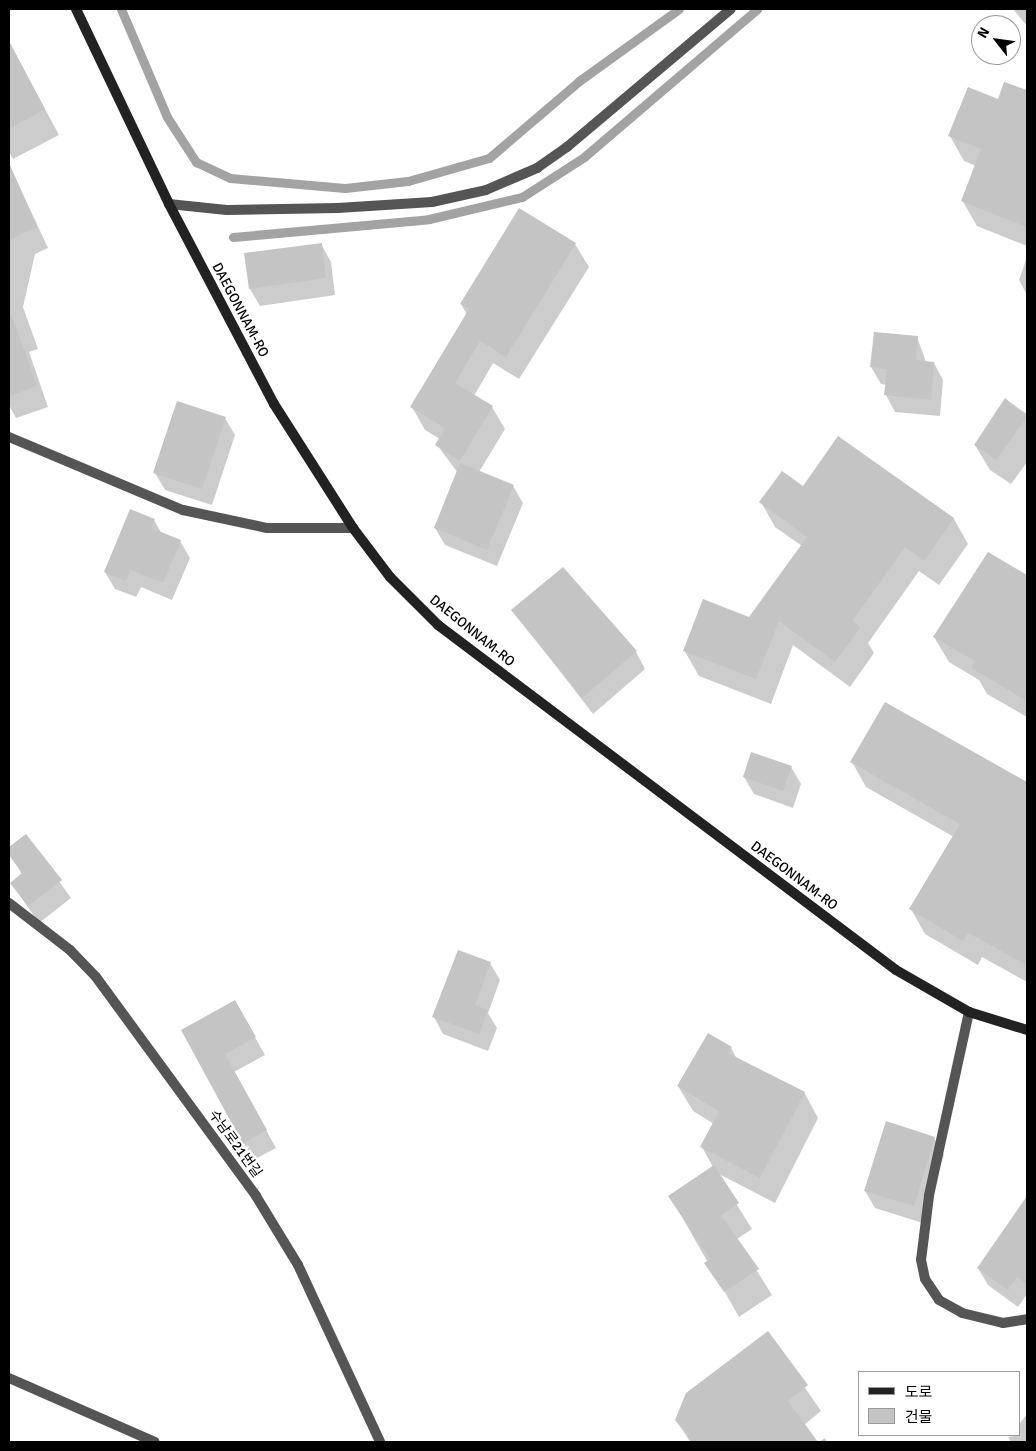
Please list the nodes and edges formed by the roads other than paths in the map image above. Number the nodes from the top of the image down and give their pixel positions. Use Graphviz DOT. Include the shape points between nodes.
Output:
graph roads {
  1 [pos="76,9"];
  2 [pos="731,9"];
  3 [pos="168,204"];
  4 [pos="9,437"];
  5 [pos="352,528"];
  6 [pos="9,903"];
  7 [pos="969,1012"];
  8 [pos="1027,1030"];
  9 [pos="1027,1319"];
  10 [pos="9,1378"];
  11 [pos="155,1442"];
  12 [pos="380,1442"];
  1 -- 3 [label="street, DAEGONNAM-RO"];
  2 -- 3 [label="lane" via="567,147 537,168 486,190 432,202 375,206 227,210"];
  3 -- 5 [label="street, DAEGONNAM-RO" via="274,404"];
  4 -- 5 [label="lane" via="183,510 267,528"];
  5 -- 7 [label="street, DAEGONNAM-RO" via="390,577 438,625 896,970"];
  6 -- 12 [label="lane, 수남로21번길" via="70,950 96,977 256,1196 298,1265"];
  7 -- 8 [label="street, DAEGONNAM-RO"];
  7 -- 9 [label="lane" via="929,1196 921,1260 925,1279 938,1300 962,1313 1003,1323"];
  10 -- 11 [label="lane"];
}
